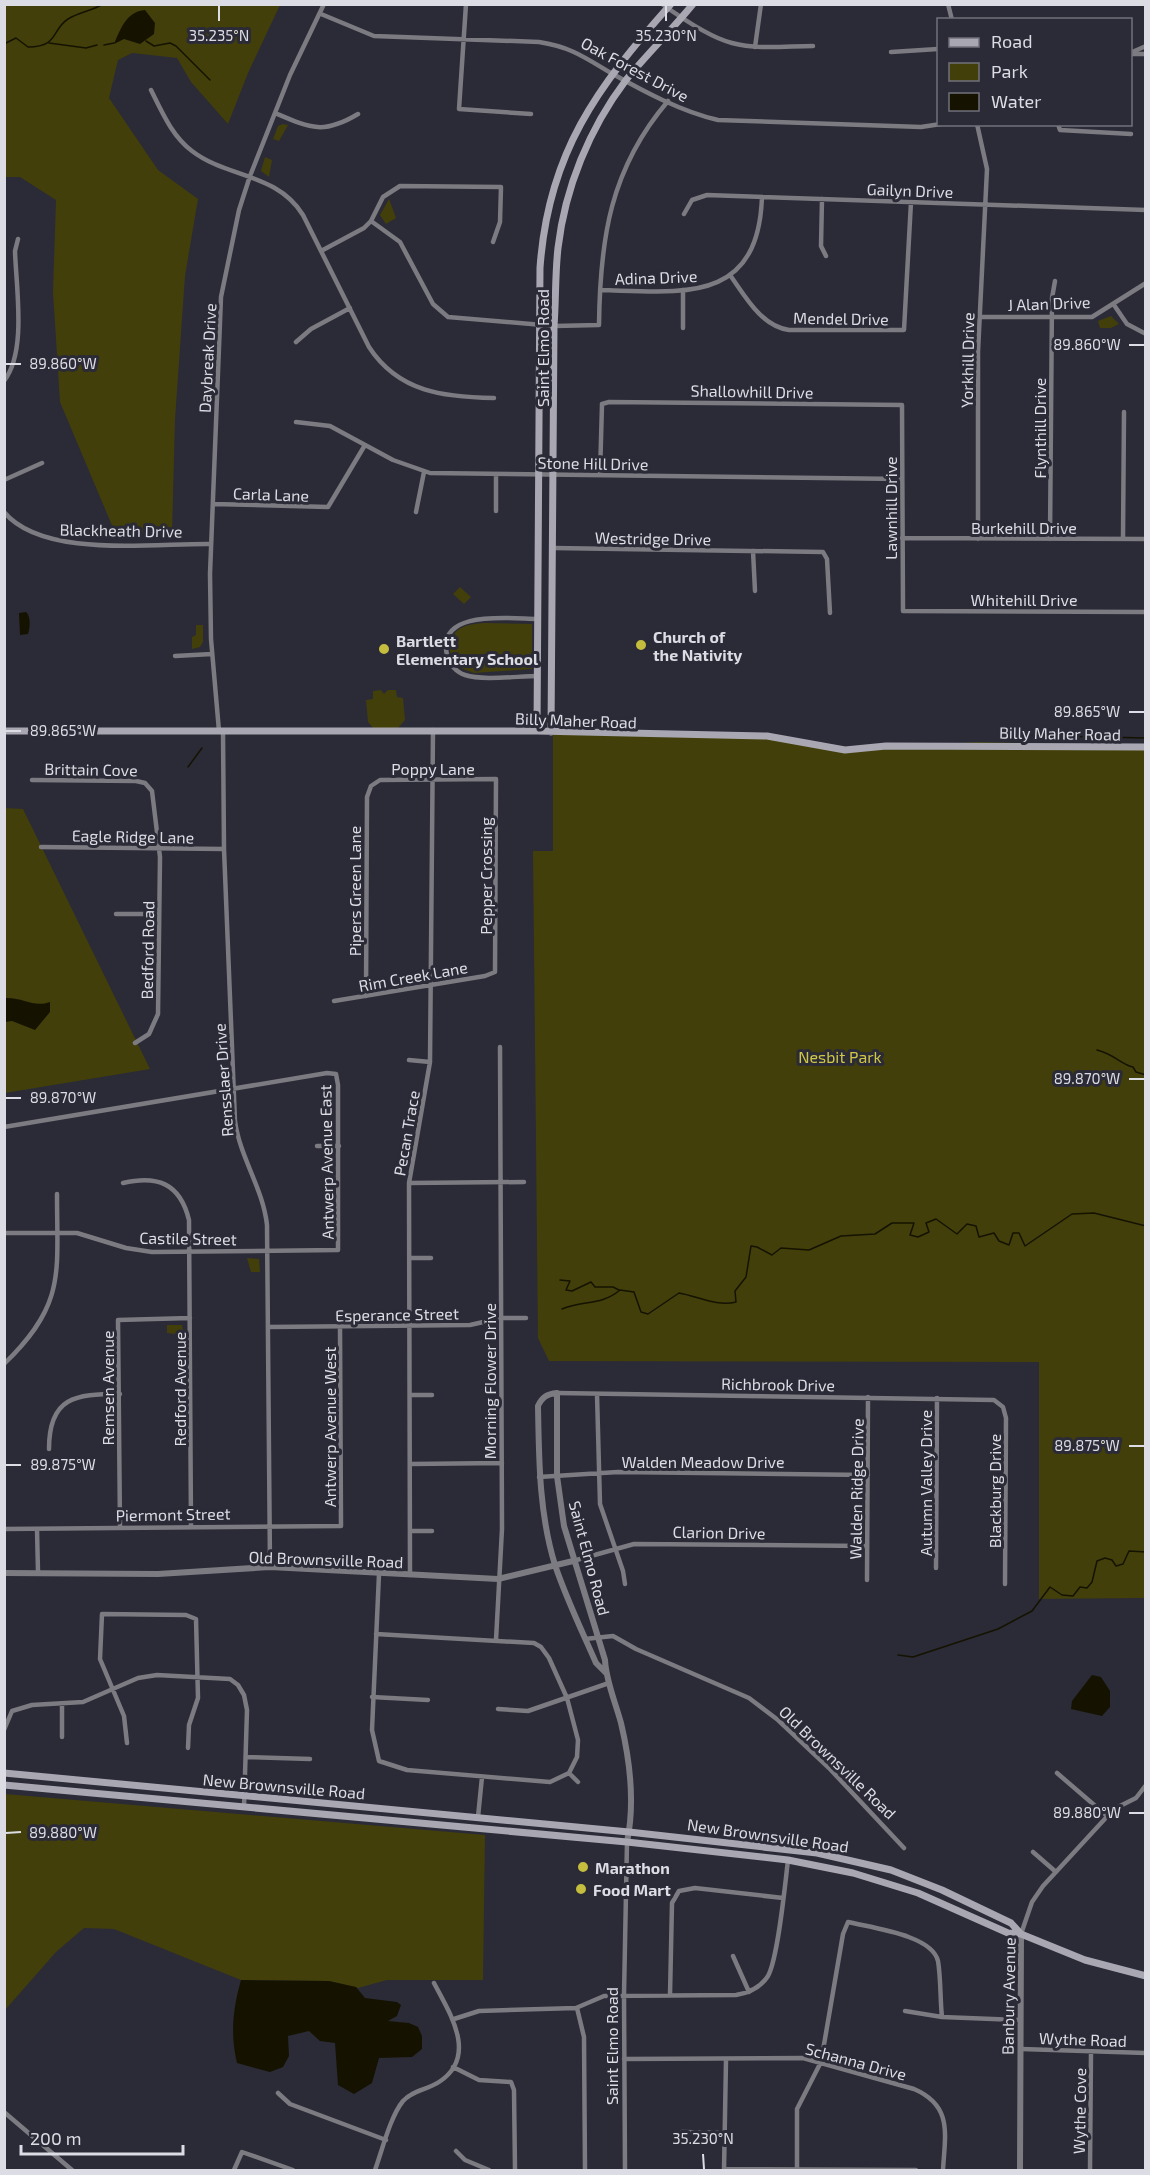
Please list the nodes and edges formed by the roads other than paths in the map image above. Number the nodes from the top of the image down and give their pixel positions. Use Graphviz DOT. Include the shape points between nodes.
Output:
graph roads {
  1 [pos="324,4"];
  2 [pos="466,4"];
  3 [pos="693,4"];
  4 [pos="761,4"];
  5 [pos="667,6"];
  6 [pos="321,14"];
  7 [pos="682,17"];
  8 [pos="463,41"];
  9 [pos="755,46"];
  10 [pos="813,46"];
  11 [pos="1146,46"];
  12 [pos="937,49"];
  13 [pos="891,52"];
  14 [pos="1132,53"];
  15 [pos="612,73"];
  16 [pos="627,80"];
  17 [pos="151,90"];
  18 [pos="668,101"];
  19 [pos="275,113"];
  20 [pos="358,114"];
  21 [pos="531,114"];
  22 [pos="937,124"];
  23 [pos="977,126"];
  24 [pos="1059,126"];
  25 [pos="1131,134"];
  26 [pos="567,150"];
  27 [pos="582,157"];
  28 [pos="250,176"];
  29 [pos="762,197"];
  30 [pos="822,199"];
  31 [pos="911,202"];
  32 [pos="984,204"];
  33 [pos="1146,210"];
  34 [pos="684,214"];
  35 [pos="371,221"];
  36 [pos="18,239"];
  37 [pos="493,242"];
  38 [pos="321,251"];
  39 [pos="826,256"];
  40 [pos="730,275"];
  41 [pos="1056,281"];
  42 [pos="1146,283"];
  43 [pos="600,290"];
  44 [pos="683,290"];
  45 [pos="1114,305"];
  46 [pos="350,308"];
  47 [pos="980,317"];
  48 [pos="1051,317"];
  49 [pos="540,324"];
  50 [pos="554,326"];
  51 [pos="683,328"];
  52 [pos="1146,334"];
  53 [pos="296,342"];
  54 [pos="4,381"];
  55 [pos="494,398"];
  56 [pos="902,405"];
  57 [pos="1124,412"];
  58 [pos="296,422"];
  59 [pos="365,445"];
  60 [pos="42,463"];
  61 [pos="424,472"];
  62 [pos="496,474"];
  63 [pos="539,474"];
  64 [pos="555,474"];
  65 [pos="600,475"];
  66 [pos="902,479"];
  67 [pos="4,480"];
  68 [pos="213,504"];
  69 [pos="495,511"];
  70 [pos="4,512"];
  71 [pos="416,512"];
  72 [pos="10,519"];
  73 [pos="4,524"];
  74 [pos="902,538"];
  75 [pos="978,539"];
  76 [pos="1050,539"];
  77 [pos="1123,539"];
  78 [pos="1146,539"];
  79 [pos="211,543"];
  80 [pos="553,548"];
  81 [pos="753,551"];
  82 [pos="755,591"];
  83 [pos="903,611"];
  84 [pos="1146,612"];
  85 [pos="830,613"];
  86 [pos="538,619"];
  87 [pos="539,630"];
  88 [pos="551,630"];
  89 [pos="212,654"];
  90 [pos="175,656"];
  91 [pos="551,668"];
  92 [pos="538,672"];
  93 [pos="433,730"];
  94 [pos="4,731"];
  95 [pos="221,731"];
  96 [pos="537,731"];
  97 [pos="551,732"];
  98 [pos="1146,747"];
  99 [pos="433,779"];
  100 [pos="496,779"];
  101 [pos="32,780"];
  102 [pos="153,780"];
  103 [pos="148,785"];
  104 [pos="371,786"];
  105 [pos="41,847"];
  106 [pos="160,848"];
  107 [pos="224,849"];
  108 [pos="116,914"];
  109 [pos="159,914"];
  110 [pos="495,972"];
  111 [pos="431,985"];
  112 [pos="366,996"];
  113 [pos="334,1001"];
  114 [pos="135,1043"];
  115 [pos="500,1047"];
  116 [pos="409,1060"];
  117 [pos="430,1062"];
  118 [pos="234,1089"];
  119 [pos="4,1127"];
  120 [pos="317,1146"];
  121 [pos="339,1146"];
  122 [pos="409,1182"];
  123 [pos="500,1182"];
  124 [pos="524,1182"];
  125 [pos="123,1183"];
  126 [pos="57,1194"];
  127 [pos="4,1233"];
  128 [pos="57,1233"];
  129 [pos="338,1250"];
  130 [pos="190,1252"];
  131 [pos="268,1252"];
  132 [pos="409,1258"];
  133 [pos="431,1258"];
  134 [pos="190,1318"];
  135 [pos="501,1318"];
  136 [pos="526,1318"];
  137 [pos="409,1326"];
  138 [pos="268,1327"];
  139 [pos="340,1327"];
  140 [pos="4,1364"];
  141 [pos="120,1394"];
  142 [pos="557,1394"];
  143 [pos="597,1394"];
  144 [pos="410,1395"];
  145 [pos="432,1395"];
  146 [pos="868,1397"];
  147 [pos="937,1398"];
  148 [pos="998,1401"];
  149 [pos="49,1449"];
  150 [pos="502,1463"];
  151 [pos="410,1464"];
  152 [pos="599,1473"];
  153 [pos="868,1475"];
  154 [pos="557,1476"];
  155 [pos="539,1477"];
  156 [pos="269,1525"];
  157 [pos="191,1526"];
  158 [pos="341,1526"];
  159 [pos="120,1527"];
  160 [pos="37,1528"];
  161 [pos="4,1529"];
  162 [pos="410,1532"];
  163 [pos="432,1532"];
  164 [pos="867,1546"];
  165 [pos="615,1548"];
  166 [pos="573,1561"];
  167 [pos="555,1566"];
  168 [pos="270,1567"];
  169 [pos="936,1568"];
  170 [pos="38,1572"];
  171 [pos="4,1573"];
  172 [pos="379,1574"];
  173 [pos="410,1576"];
  174 [pos="498,1579"];
  175 [pos="867,1580"];
  176 [pos="625,1584"];
  177 [pos="1005,1584"];
  178 [pos="376,1634"];
  179 [pos="597,1636"];
  180 [pos="585,1639"];
  181 [pos="496,1640"];
  182 [pos="606,1673"];
  183 [pos="198,1677"];
  184 [pos="609,1683"];
  185 [pos="112,1689"];
  186 [pos="372,1697"];
  187 [pos="567,1698"];
  188 [pos="428,1700"];
  189 [pos="62,1704"];
  190 [pos="498,1709"];
  191 [pos="4,1730"];
  192 [pos="62,1737"];
  193 [pos="127,1743"];
  194 [pos="188,1748"];
  195 [pos="247,1756"];
  196 [pos="310,1759"];
  197 [pos="4,1773"];
  198 [pos="569,1773"];
  199 [pos="1057,1773"];
  200 [pos="482,1778"];
  201 [pos="578,1782"];
  202 [pos="4,1785"];
  203 [pos="1146,1785"];
  204 [pos="245,1796"];
  205 [pos="244,1807"];
  206 [pos="1107,1816"];
  207 [pos="478,1817"];
  208 [pos="629,1832"];
  209 [pos="627,1842"];
  210 [pos="904,1848"];
  211 [pos="1033,1852"];
  212 [pos="788,1860"];
  213 [pos="1056,1872"];
  214 [pos="783,1898"];
  215 [pos="1021,1934"];
  216 [pos="733,1956"];
  217 [pos="1146,1976"];
  218 [pos="434,1983"];
  219 [pos="749,1992"];
  220 [pos="624,1995"];
  221 [pos="670,1995"];
  222 [pos="578,2008"];
  223 [pos="905,2011"];
  224 [pos="942,2017"];
  225 [pos="454,2019"];
  226 [pos="1020,2020"];
  227 [pos="1021,2049"];
  228 [pos="1091,2052"];
  229 [pos="1146,2053"];
  230 [pos="624,2059"];
  231 [pos="726,2060"];
  232 [pos="821,2062"];
  233 [pos="453,2067"];
  234 [pos="278,2093"];
  235 [pos="4,2112"];
  236 [pos="682,2132"];
  237 [pos="725,2133"];
  238 [pos="386,2140"];
  239 [pos="456,2151"];
  240 [pos="797,2169"];
  241 [pos="72,2170"];
  242 [pos="234,2170"];
  243 [pos="293,2170"];
  244 [pos="375,2170"];
  245 [pos="489,2170"];
  246 [pos="515,2170"];
  247 [pos="585,2170"];
  248 [pos="625,2170"];
  249 [pos="724,2170"];
  250 [pos="916,2170"];
  251 [pos="943,2170"];
  252 [pos="1020,2170"];
  253 [pos="1090,2170"];
  1 -- 6 [label="street, Daybreak Drive"];
  2 -- 8 [label="street"];
  3 -- 7 [label="main road, Saint Elmo Road"];
  4 -- 9 [label="street"];
  5 -- 7 [label="street"];
  5 -- 15 [label="main road, Saint Elmo Road"];
  6 -- 8 [label="street, Oak Forest Drive" via="374,36"];
  6 -- 19 [label="street, Daybreak Drive"];
  7 -- 9 [label="street" via="719,38"];
  7 -- 16 [label="main road, Saint Elmo Road"];
  8 -- 15 [label="street, Oak Forest Drive" via="565,46"];
  8 -- 21 [label="street" via="459,110"];
  9 -- 10 [label="street"];
  11 -- 14 [label="street"];
  12 -- 13 [label="street"];
  15 -- 16 [label="street, Oak Forest Drive"];
  15 -- 26 [label="main road, Saint Elmo Road"];
  16 -- 18 [label="street, Oak Forest Drive"];
  16 -- 27 [label="main road, Saint Elmo Road" via="603,115"];
  17 -- 28 [label="street" via="175,136 187,147 210,161"];
  18 -- 22 [label="street, Oak Forest Drive" via="698,116 718,120 913,127"];
  18 -- 43 [label="street" via="643,132 620,180 604,239"];
  19 -- 20 [label="street" via="321,129 335,127"];
  19 -- 28 [label="street, Daybreak Drive"];
  23 -- 32 [label="street, Yorkhill Drive" via="987,169"];
  24 -- 25 [label="street" via="1060,130"];
  26 -- 27 [label="main road"];
  26 -- 49 [label="main road, Saint Elmo Road" via="545,225"];
  27 -- 50 [label="main road, Saint Elmo Road" via="561,229"];
  28 -- 38 [label="street" via="292,200"];
  28 -- 68 [label="street, Daybreak Drive" via="221,297"];
  29 -- 30 [label="street, Gailyn Drive"];
  29 -- 34 [label="street, Gailyn Drive" via="702,196 692,200"];
  29 -- 40 [label="street, Adina Drive" via="756,241 744,262"];
  30 -- 31 [label="street, Gailyn Drive"];
  30 -- 39 [label="street" via="821,246"];
  31 -- 32 [label="street, Gailyn Drive"];
  31 -- 40 [label="street, Mendel Drive" via="904,330 781,329 765,320"];
  32 -- 33 [label="street, Gailyn Drive"];
  32 -- 47 [label="street, Yorkhill Drive"];
  35 -- 37 [label="street" via="385,194 400,186 501,187 500,222"];
  35 -- 38 [label="street" via="356,234"];
  35 -- 49 [label="street" via="400,242 442,314 458,320"];
  36 -- 54 [label="street" via="17,351 13,369"];
  38 -- 46 [label="street"];
  40 -- 44 [label="street, Adina Drive" via="708,286"];
  41 -- 48 [label="street, Flynthill Drive"];
  42 -- 45 [label="street, J Alan Drive"];
  43 -- 44 [label="street, Adina Drive"];
  43 -- 50 [label="street" via="599,325"];
  44 -- 51 [label="street"];
  45 -- 48 [label="street, J Alan Drive" via="1092,316"];
  45 -- 52 [label="street" via="1127,324"];
  46 -- 53 [label="street" via="311,329"];
  46 -- 55 [label="street" via="372,352 393,372 437,395"];
  47 -- 48 [label="street, J Alan Drive"];
  47 -- 75 [label="street, Yorkhill Drive"];
  48 -- 76 [label="street, Flynthill Drive"];
  49 -- 50 [label="street"];
  49 -- 63 [label="main road, Saint Elmo Road"];
  50 -- 64 [label="main road, Saint Elmo Road"];
  56 -- 65 [label="street, Shallowhill Drive" via="600,403"];
  56 -- 66 [label="street, Lawnhill Drive"];
  57 -- 77 [label="street"];
  58 -- 59 [label="street, Stone Hill Drive" via="330,426"];
  59 -- 61 [label="street, Stone Hill Drive"];
  59 -- 68 [label="street, Carla Lane" via="328,507"];
  60 -- 67 [label="street"];
  61 -- 62 [label="street, Stone Hill Drive"];
  61 -- 71 [label="street"];
  62 -- 63 [label="street, Stone Hill Drive"];
  62 -- 69 [label="street"];
  63 -- 64 [label="street, Stone Hill Drive"];
  63 -- 86 [label="main road, Saint Elmo Road"];
  64 -- 65 [label="street, Stone Hill Drive"];
  64 -- 80 [label="main road, Saint Elmo Road"];
  65 -- 66 [label="street, Stone Hill Drive"];
  66 -- 74 [label="street, Lawnhill Drive"];
  68 -- 79 [label="street, Daybreak Drive"];
  70 -- 72 [label="street, Blackheath Drive"];
  72 -- 73 [label="street"];
  72 -- 79 [label="street, Blackheath Drive" via="33,534 64,543"];
  74 -- 75 [label="street, Burkehill Drive"];
  74 -- 83 [label="street, Lawnhill Drive"];
  75 -- 76 [label="street, Burkehill Drive"];
  76 -- 77 [label="street, Burkehill Drive"];
  77 -- 78 [label="street, Burkehill Drive"];
  79 -- 89 [label="street, Daybreak Drive"];
  80 -- 81 [label="street, Westridge Drive"];
  80 -- 88 [label="main road, Saint Elmo Road"];
  81 -- 82 [label="street"];
  81 -- 85 [label="street, Westridge Drive" via="825,553"];
  83 -- 84 [label="street, Whitehill Drive"];
  86 -- 87 [label="main road, Saint Elmo Road"];
  86 -- 92 [label="street" via="466,621 452,630 446,648 454,668 467,676"];
  87 -- 88 [label="main road"];
  87 -- 92 [label="main road, Saint Elmo Road"];
  88 -- 91 [label="main road, Saint Elmo Road"];
  89 -- 90 [label="street"];
  89 -- 95 [label="street, Daybreak Drive"];
  91 -- 92 [label="main road"];
  91 -- 97 [label="main road, Saint Elmo Road"];
  92 -- 96 [label="main road, Saint Elmo Road"];
  93 -- 95 [label="main road, Billy Maher Road"];
  93 -- 96 [label="main road, Billy Maher Road"];
  93 -- 99 [label="street, Pecan Trace"];
  94 -- 95 [label="main road, Billy Maher Road"];
  95 -- 107 [label="street, Rensslaer Drive"];
  96 -- 97 [label="main road, Billy Maher Road"];
  97 -- 98 [label="main road, Billy Maher Road" via="767,736 845,750 886,746"];
  99 -- 100 [label="street, Poppy Lane"];
  99 -- 104 [label="street, Poppy Lane" via="380,780"];
  99 -- 111 [label="street, Pecan Trace"];
  100 -- 110 [label="street, Pepper Crossing"];
  101 -- 103 [label="street, Brittain Cove" via="136,781"];
  102 -- 103 [label="street, Brittain Cove"];
  103 -- 106 [label="street, Brittain Cove" via="153,794"];
  104 -- 112 [label="street, Pipers Green Lane" via="367,797"];
  105 -- 106 [label="street, Eagle Ridge Lane"];
  106 -- 107 [label="street, Eagle Ridge Lane"];
  106 -- 109 [label="street, Bedford Road"];
  107 -- 118 [label="street, Rensslaer Drive"];
  108 -- 109 [label="street"];
  109 -- 114 [label="street, Bedford Road" via="158,1014 149,1034"];
  110 -- 111 [label="street, Rim Creek Lane"];
  111 -- 112 [label="street, Rim Creek Lane"];
  111 -- 117 [label="street, Pecan Trace"];
  112 -- 113 [label="street, Rim Creek Lane"];
  115 -- 123 [label="street, Morning Flower Drive"];
  116 -- 117 [label="street"];
  117 -- 122 [label="street, Pecan Trace"];
  118 -- 119 [label="street"];
  118 -- 121 [label="street, Antwerp Avenue East" via="336,1074"];
  118 -- 131 [label="street, Rensslaer Drive" via="238,1139 263,1201"];
  120 -- 121 [label="street"];
  121 -- 129 [label="street, Antwerp Avenue East"];
  122 -- 123 [label="street"];
  122 -- 132 [label="street, Pecan Trace"];
  123 -- 124 [label="street"];
  123 -- 135 [label="street, Morning Flower Drive"];
  125 -- 130 [label="street, Redford Avenue" via="151,1179 172,1188 188,1216"];
  126 -- 128 [label="street"];
  127 -- 128 [label="street, Castile Street"];
  128 -- 130 [label="street, Castile Street" via="87,1235 142,1251"];
  128 -- 140 [label="street" via="56,1282 47,1312 31,1337"];
  129 -- 131 [label="street, Castile Street"];
  130 -- 131 [label="street, Castile Street"];
  130 -- 134 [label="street, Redford Avenue"];
  131 -- 138 [label="street, Rensslaer Drive"];
  132 -- 133 [label="street"];
  132 -- 137 [label="street, Pecan Trace"];
  134 -- 141 [label="street, Remsen Avenue" via="118,1320"];
  134 -- 157 [label="street, Redford Avenue"];
  135 -- 136 [label="street, Esperance Street"];
  135 -- 137 [label="street, Esperance Street" via="473,1325"];
  135 -- 150 [label="street, Morning Flower Drive"];
  137 -- 139 [label="street, Esperance Street"];
  137 -- 144 [label="street, Pecan Trace"];
  138 -- 139 [label="street, Esperance Street"];
  138 -- 156 [label="street, Rensslaer Drive"];
  139 -- 158 [label="street, Antwerp Avenue West"];
  141 -- 149 [label="street" via="83,1395 64,1404 50,1424"];
  141 -- 159 [label="street, Remsen Avenue"];
  142 -- 143 [label="street, Richbrook Drive"];
  142 -- 154 [label="street, Saint Elmo Road"];
  142 -- 155 [label="street, Saint Elmo Road" via="547,1395 538,1406"];
  143 -- 146 [label="street, Richbrook Drive"];
  143 -- 152 [label="street"];
  144 -- 145 [label="street"];
  144 -- 151 [label="street, Pecan Trace"];
  146 -- 147 [label="street, Richbrook Drive"];
  146 -- 153 [label="street, Walden Ridge Drive"];
  147 -- 148 [label="street, Richbrook Drive"];
  147 -- 169 [label="street, Autumn Valley Drive"];
  148 -- 177 [label="street, Blackburg Drive" via="1006,1418"];
  150 -- 151 [label="street"];
  150 -- 174 [label="street, Morning Flower Drive"];
  151 -- 162 [label="street, Pecan Trace"];
  152 -- 153 [label="street, Walden Meadow Drive"];
  152 -- 154 [label="street, Walden Meadow Drive"];
  152 -- 165 [label="street" via="600,1504"];
  153 -- 164 [label="street, Walden Ridge Drive"];
  154 -- 155 [label="street, Walden Meadow Drive"];
  154 -- 166 [label="street, Saint Elmo Road"];
  155 -- 167 [label="street, Saint Elmo Road"];
  156 -- 157 [label="street, Piermont Street"];
  156 -- 158 [label="street, Piermont Street"];
  156 -- 168 [label="street, Rensslaer Drive"];
  157 -- 159 [label="street, Piermont Street"];
  159 -- 160 [label="street, Piermont Street"];
  160 -- 161 [label="street, Piermont Street"];
  160 -- 170 [label="street"];
  162 -- 163 [label="street"];
  162 -- 173 [label="street, Pecan Trace"];
  164 -- 165 [label="street, Clarion Drive" via="637,1544"];
  164 -- 175 [label="street, Walden Ridge Drive"];
  165 -- 166 [label="street, Clarion Drive"];
  165 -- 176 [label="street"];
  166 -- 167 [label="street, Old Brownsville Road"];
  166 -- 179 [label="street, Saint Elmo Road"];
  167 -- 174 [label="street, Old Brownsville Road"];
  167 -- 180 [label="street, Saint Elmo Road"];
  168 -- 170 [label="street, Old Brownsville Road" via="158,1574"];
  168 -- 172 [label="street, Old Brownsville Road"];
  170 -- 171 [label="street, Old Brownsville Road"];
  172 -- 173 [label="street, Old Brownsville Road"];
  172 -- 178 [label="street"];
  173 -- 174 [label="street, Old Brownsville Road"];
  174 -- 181 [label="street, Morning Flower Drive"];
  178 -- 181 [label="street"];
  178 -- 186 [label="street"];
  179 -- 180 [label="street, Old Brownsville Road"];
  179 -- 182 [label="street, Saint Elmo Road"];
  179 -- 210 [label="street, Old Brownsville Road" via="613,1636 749,1698 860,1797"];
  180 -- 182 [label="street, Saint Elmo Road" via="596,1663"];
  181 -- 187 [label="street" via="541,1647"];
  182 -- 184 [label="street, Saint Elmo Road"];
  183 -- 185 [label="street" via="152,1675"];
  183 -- 185 [label="street" via="196,1619 186,1615 102,1614 100,1659"];
  183 -- 194 [label="street" via="198,1700 190,1721"];
  183 -- 195 [label="street" via="230,1679 238,1685 247,1710"];
  184 -- 187 [label="street"];
  184 -- 208 [label="street, Saint Elmo Road" via="628,1762"];
  185 -- 189 [label="street" via="87,1700"];
  185 -- 193 [label="street" via="126,1722"];
  186 -- 188 [label="street"];
  186 -- 200 [label="street" via="372,1740 379,1761 400,1769"];
  187 -- 190 [label="street" via="528,1711"];
  187 -- 198 [label="street" via="578,1740 577,1757"];
  189 -- 191 [label="street" via="32,1705 12,1711"];
  189 -- 192 [label="street"];
  195 -- 196 [label="street"];
  195 -- 204 [label="street"];
  197 -- 204 [label="main road, New Brownsville Road"];
  198 -- 200 [label="street" via="539,1783"];
  198 -- 201 [label="street"];
  199 -- 206 [label="street"];
  200 -- 207 [label="street"];
  202 -- 205 [label="main road, New Brownsville Road"];
  203 -- 206 [label="street, Banbury Avenue" via="1136,1798"];
  204 -- 205 [label="street"];
  204 -- 207 [label="main road, New Brownsville Road"];
  205 -- 209 [label="main road, New Brownsville Road"];
  206 -- 213 [label="street, Banbury Avenue"];
  207 -- 208 [label="main road, New Brownsville Road"];
  208 -- 209 [label="street, Saint Elmo Road"];
  208 -- 215 [label="main road, New Brownsville Road" via="809,1852 861,1862 942,1890 1011,1923"];
  209 -- 212 [label="main road, New Brownsville Road"];
  209 -- 220 [label="street, Saint Elmo Road"];
  211 -- 213 [label="street"];
  212 -- 214 [label="street"];
  212 -- 215 [label="main road, New Brownsville Road" via="882,1881 1008,1933"];
  213 -- 215 [label="street, Banbury Avenue" via="1032,1902"];
  214 -- 219 [label="street" via="768,1976"];
  214 -- 221 [label="street" via="695,1888 679,1891 672,1903"];
  215 -- 217 [label="main road" via="1085,1960"];
  215 -- 226 [label="street, Banbury Avenue"];
  216 -- 219 [label="street"];
  218 -- 225 [label="street"];
  219 -- 221 [label="street"];
  220 -- 221 [label="street"];
  220 -- 222 [label="street" via="601,1996"];
  220 -- 230 [label="street, Saint Elmo Road"];
  222 -- 225 [label="street" via="479,2011"];
  222 -- 247 [label="street" via="584,2037"];
  223 -- 224 [label="street"];
  224 -- 226 [label="street"];
  224 -- 232 [label="street" via="938,1959 930,1947 911,1937 849,1922 843,1934"];
  225 -- 233 [label="street" via="459,2042"];
  226 -- 227 [label="street, Banbury Avenue"];
  227 -- 228 [label="street, Wythe Road"];
  227 -- 252 [label="street, Banbury Avenue"];
  228 -- 229 [label="street, Wythe Road"];
  228 -- 253 [label="street, Wythe Cove"];
  230 -- 231 [label="street, Schanna Drive"];
  230 -- 248 [label="street, Saint Elmo Road"];
  231 -- 232 [label="street, Schanna Drive" via="795,2058"];
  231 -- 237 [label="street"];
  232 -- 240 [label="street" via="797,2109"];
  232 -- 251 [label="street, Schanna Drive" via="931,2096 940,2109 945,2128"];
  233 -- 238 [label="street" via="441,2081 404,2100"];
  233 -- 246 [label="street" via="479,2080 511,2082"];
  234 -- 238 [label="street" via="290,2104"];
  235 -- 241 [label="street"];
  236 -- 237 [label="street"];
  237 -- 249 [label="street"];
  238 -- 244 [label="street"];
  239 -- 245 [label="street" via="465,2160"];
  240 -- 249 [label="street"];
  240 -- 250 [label="street"];
  242 -- 243 [label="street" via="241,2153"];
}
